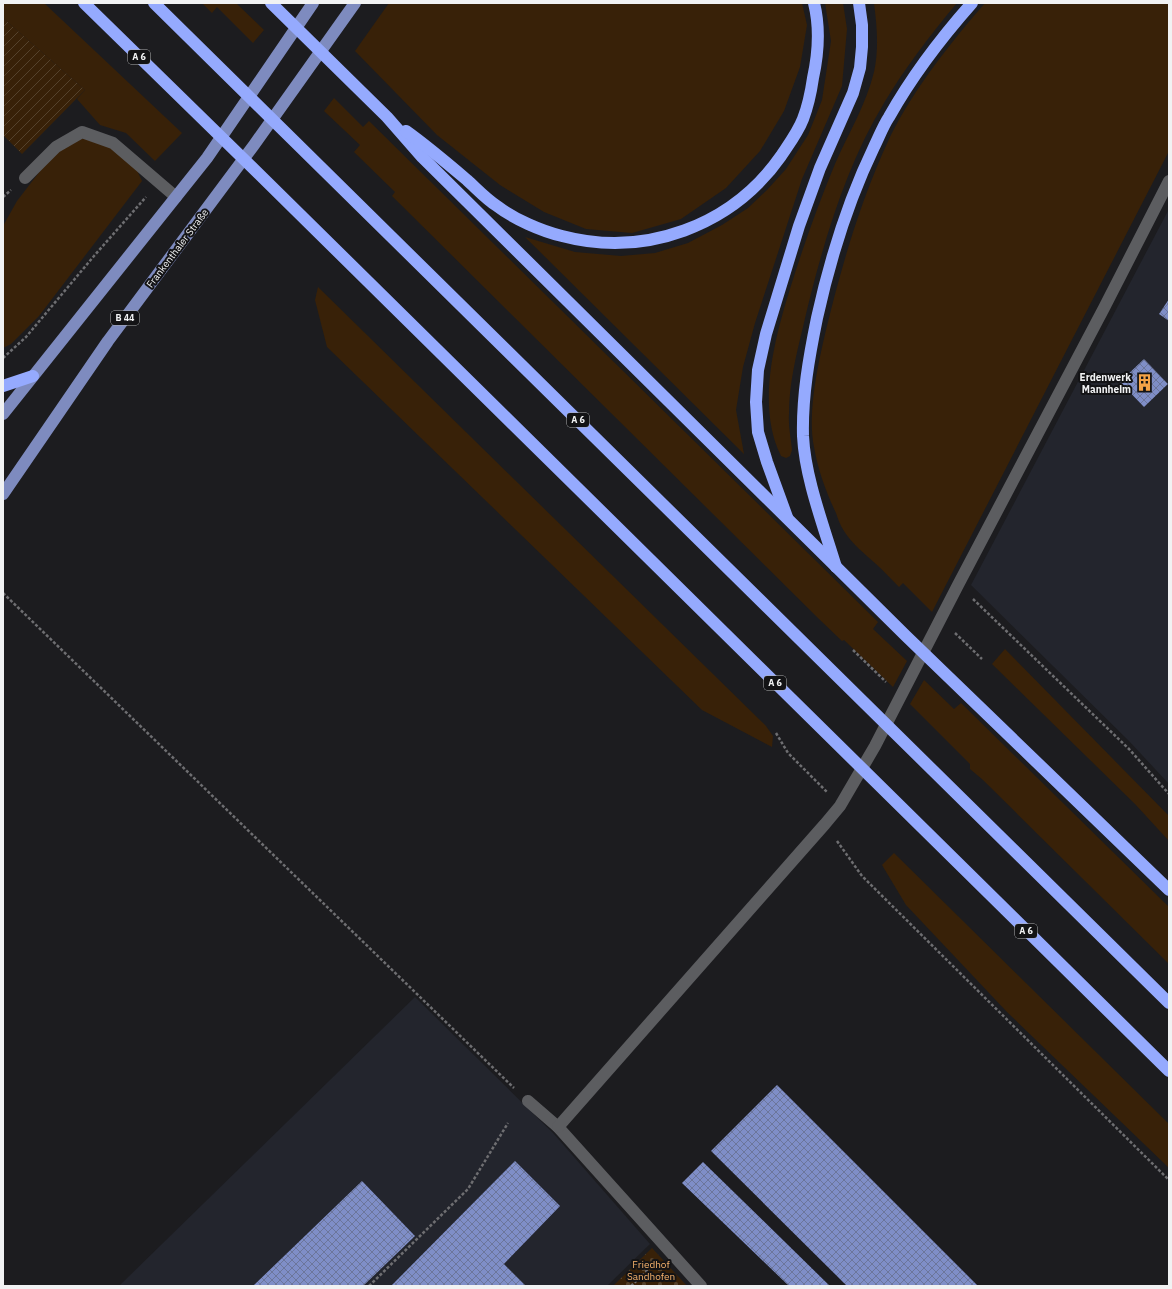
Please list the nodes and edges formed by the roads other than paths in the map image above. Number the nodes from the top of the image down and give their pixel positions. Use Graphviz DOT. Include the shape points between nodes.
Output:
graph roads {
  1 [pos="84,3"];
  2 [pos="154,3"];
  3 [pos="271,3"];
  4 [pos="313,3"];
  5 [pos="355,3"];
  6 [pos="814,3"];
  7 [pos="859,3"];
  8 [pos="972,3"];
  9 [pos="387,118"];
  10 [pos="25,178"];
  11 [pos="1169,181"];
  12 [pos="176,197"];
  13 [pos="33,376"];
  14 [pos="3,386"];
  15 [pos="3,414"];
  16 [pos="3,494"];
  17 [pos="789,521"];
  18 [pos="837,568"];
  19 [pos="1169,890"];
  20 [pos="1169,1003"];
  21 [pos="1169,1072"];
  22 [pos="528,1101"];
  23 [pos="558,1127"];
  24 [pos="701,1286"];
  1 -- 21 [label="highway, A 6"];
  2 -- 20 [label="highway, A 6"];
  3 -- 9 [label="highway"];
  4 -- 12 [label="main road" via="207,158"];
  5 -- 16 [label="main road, Frankenthaler Straße / B 44" via="254,145 108,341"];
  6 -- 9 [label="highway" via="816,64 803,120 790,143 759,183 740,200 702,224 674,234 651,240 610,243 578,240 534,227 497,207 431,150"];
  7 -- 17 [label="highway" via="862,25 860,68 853,93 820,168 799,226 766,334 758,370 758,432"];
  8 -- 18 [label="highway" via="924,62 888,118 862,171 823,290 808,369 803,437 809,475"];
  9 -- 17 [label="highway" via="422,157"];
  10 -- 12 [label="lane" via="56,147 82,132 114,143"];
  11 -- 23 [label="lane" via="875,746 840,806"];
  12 -- 13 [label="main road"];
  13 -- 14 [label="highway"];
  13 -- 15 [label="main road"];
  17 -- 18 [label="highway"];
  18 -- 19 [label="highway"];
  22 -- 23 [label="lane"];
  23 -- 24 [label="lane"];
}
